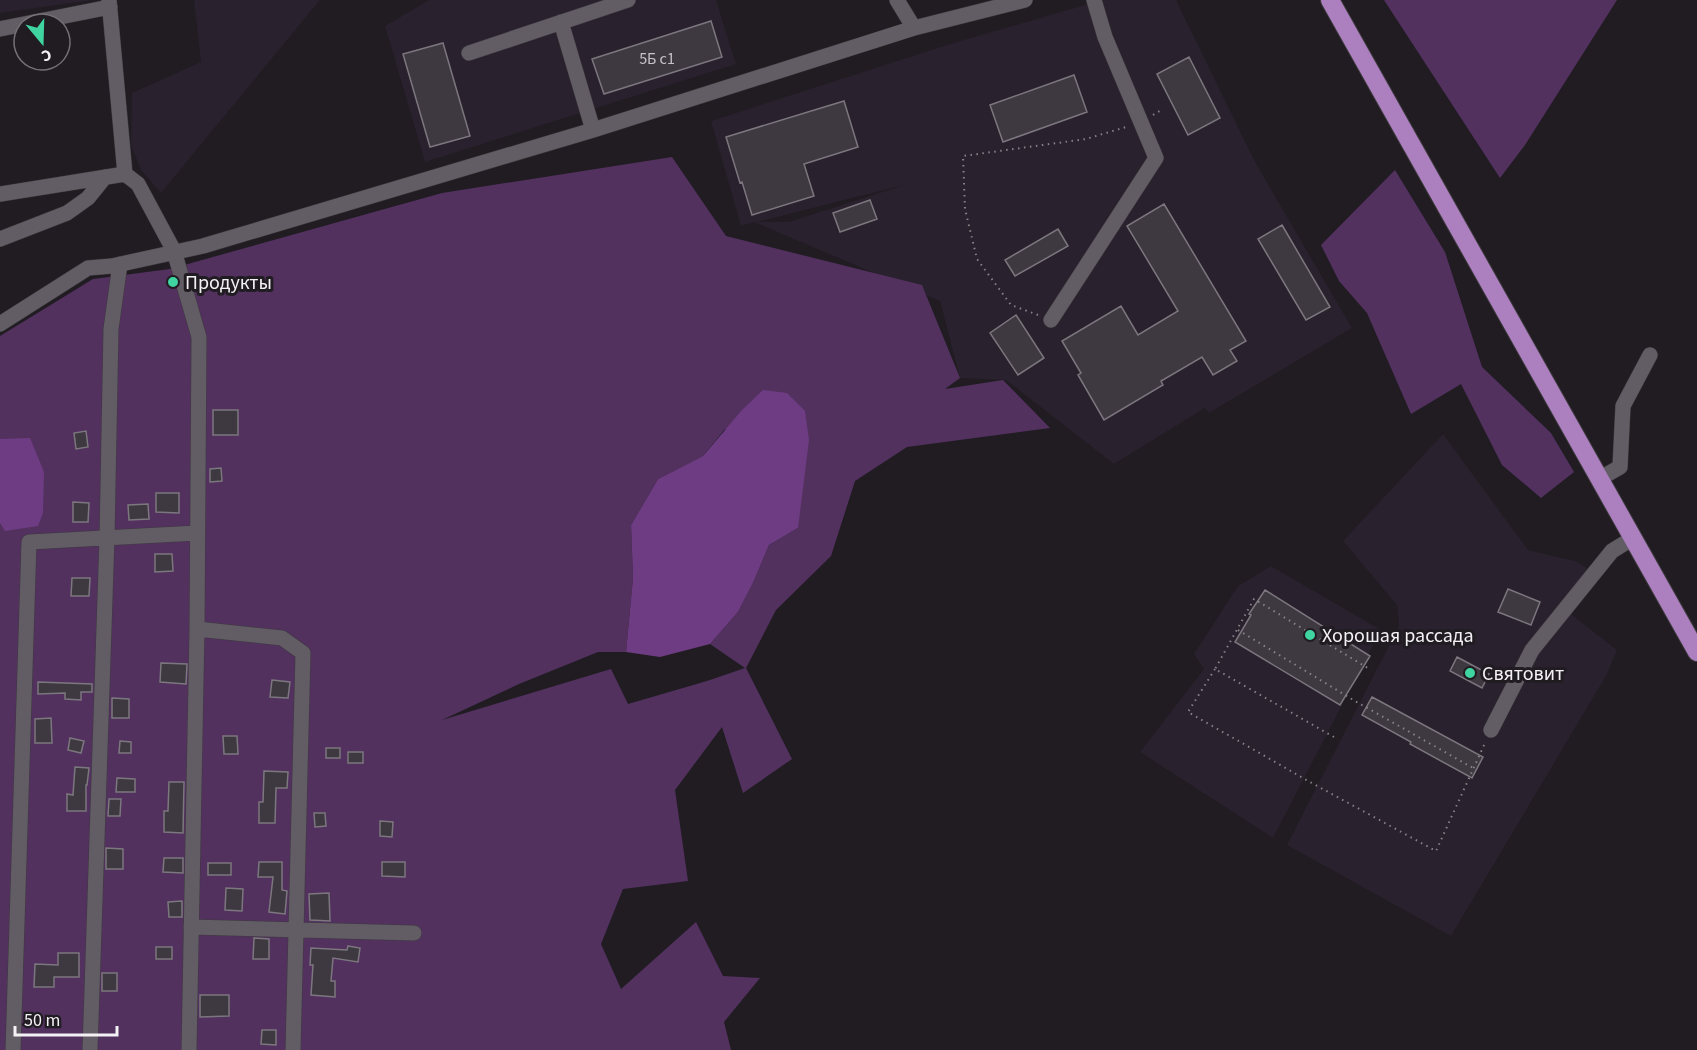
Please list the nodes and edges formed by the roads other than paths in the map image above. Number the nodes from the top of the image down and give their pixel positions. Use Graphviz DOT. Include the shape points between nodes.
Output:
graph roads {
  1 [pos="627,0"];
  2 [pos="897,0"];
  3 [pos="1025,0"];
  4 [pos="1094,0"];
  5 [pos="1330,0"];
  6 [pos="110,3"];
  7 [pos="561,22"];
  8 [pos="0,28"];
  9 [pos="914,28"];
  10 [pos="469,53"];
  11 [pos="593,130"];
  12 [pos="125,174"];
  13 [pos="105,177"];
  14 [pos="0,194"];
  15 [pos="0,239"];
  16 [pos="174,251"];
  17 [pos="120,264"];
  18 [pos="1051,320"];
  19 [pos="0,324"];
  20 [pos="1650,355"];
  21 [pos="1599,478"];
  22 [pos="197,533"];
  23 [pos="107,538"];
  24 [pos="1633,538"];
  25 [pos="197,629"];
  26 [pos="1697,652"];
  27 [pos="1491,730"];
  28 [pos="191,927"];
  29 [pos="295,930"];
  30 [pos="414,933"];
  31 [pos="13,1050"];
  32 [pos="90,1050"];
  33 [pos="189,1050"];
  34 [pos="293,1050"];
  1 -- 7 [label="street"];
  2 -- 9 [label="street"];
  3 -- 9 [label="street"];
  4 -- 18 [label="street" via="1105,37 1156,158"];
  5 -- 21 [label="main road"];
  6 -- 8 [label="street"];
  6 -- 12 [label="street"];
  7 -- 10 [label="street"];
  7 -- 11 [label="street"];
  9 -- 11 [label="street"];
  11 -- 16 [label="street" via="203,246"];
  12 -- 13 [label="street"];
  12 -- 16 [label="street" via="138,184"];
  13 -- 14 [label="street"];
  13 -- 15 [label="street" via="88,198 68,213"];
  16 -- 17 [label="street"];
  16 -- 22 [label="street" via="199,337"];
  17 -- 19 [label="street" via="88,268"];
  17 -- 23 [label="street" via="111,329"];
  20 -- 21 [label="street" via="1623,406 1620,467"];
  21 -- 24 [label="main road"];
  22 -- 23 [label="street"];
  22 -- 25 [label="street"];
  23 -- 31 [label="street" via="29,542"];
  23 -- 32 [label="street"];
  24 -- 26 [label="main road"];
  24 -- 27 [label="street" via="1612,551 1532,650"];
  25 -- 28 [label="street"];
  25 -- 29 [label="street" via="282,638 303,653"];
  28 -- 29 [label="street"];
  28 -- 33 [label="street"];
  29 -- 30 [label="street"];
  29 -- 34 [label="street"];
}
